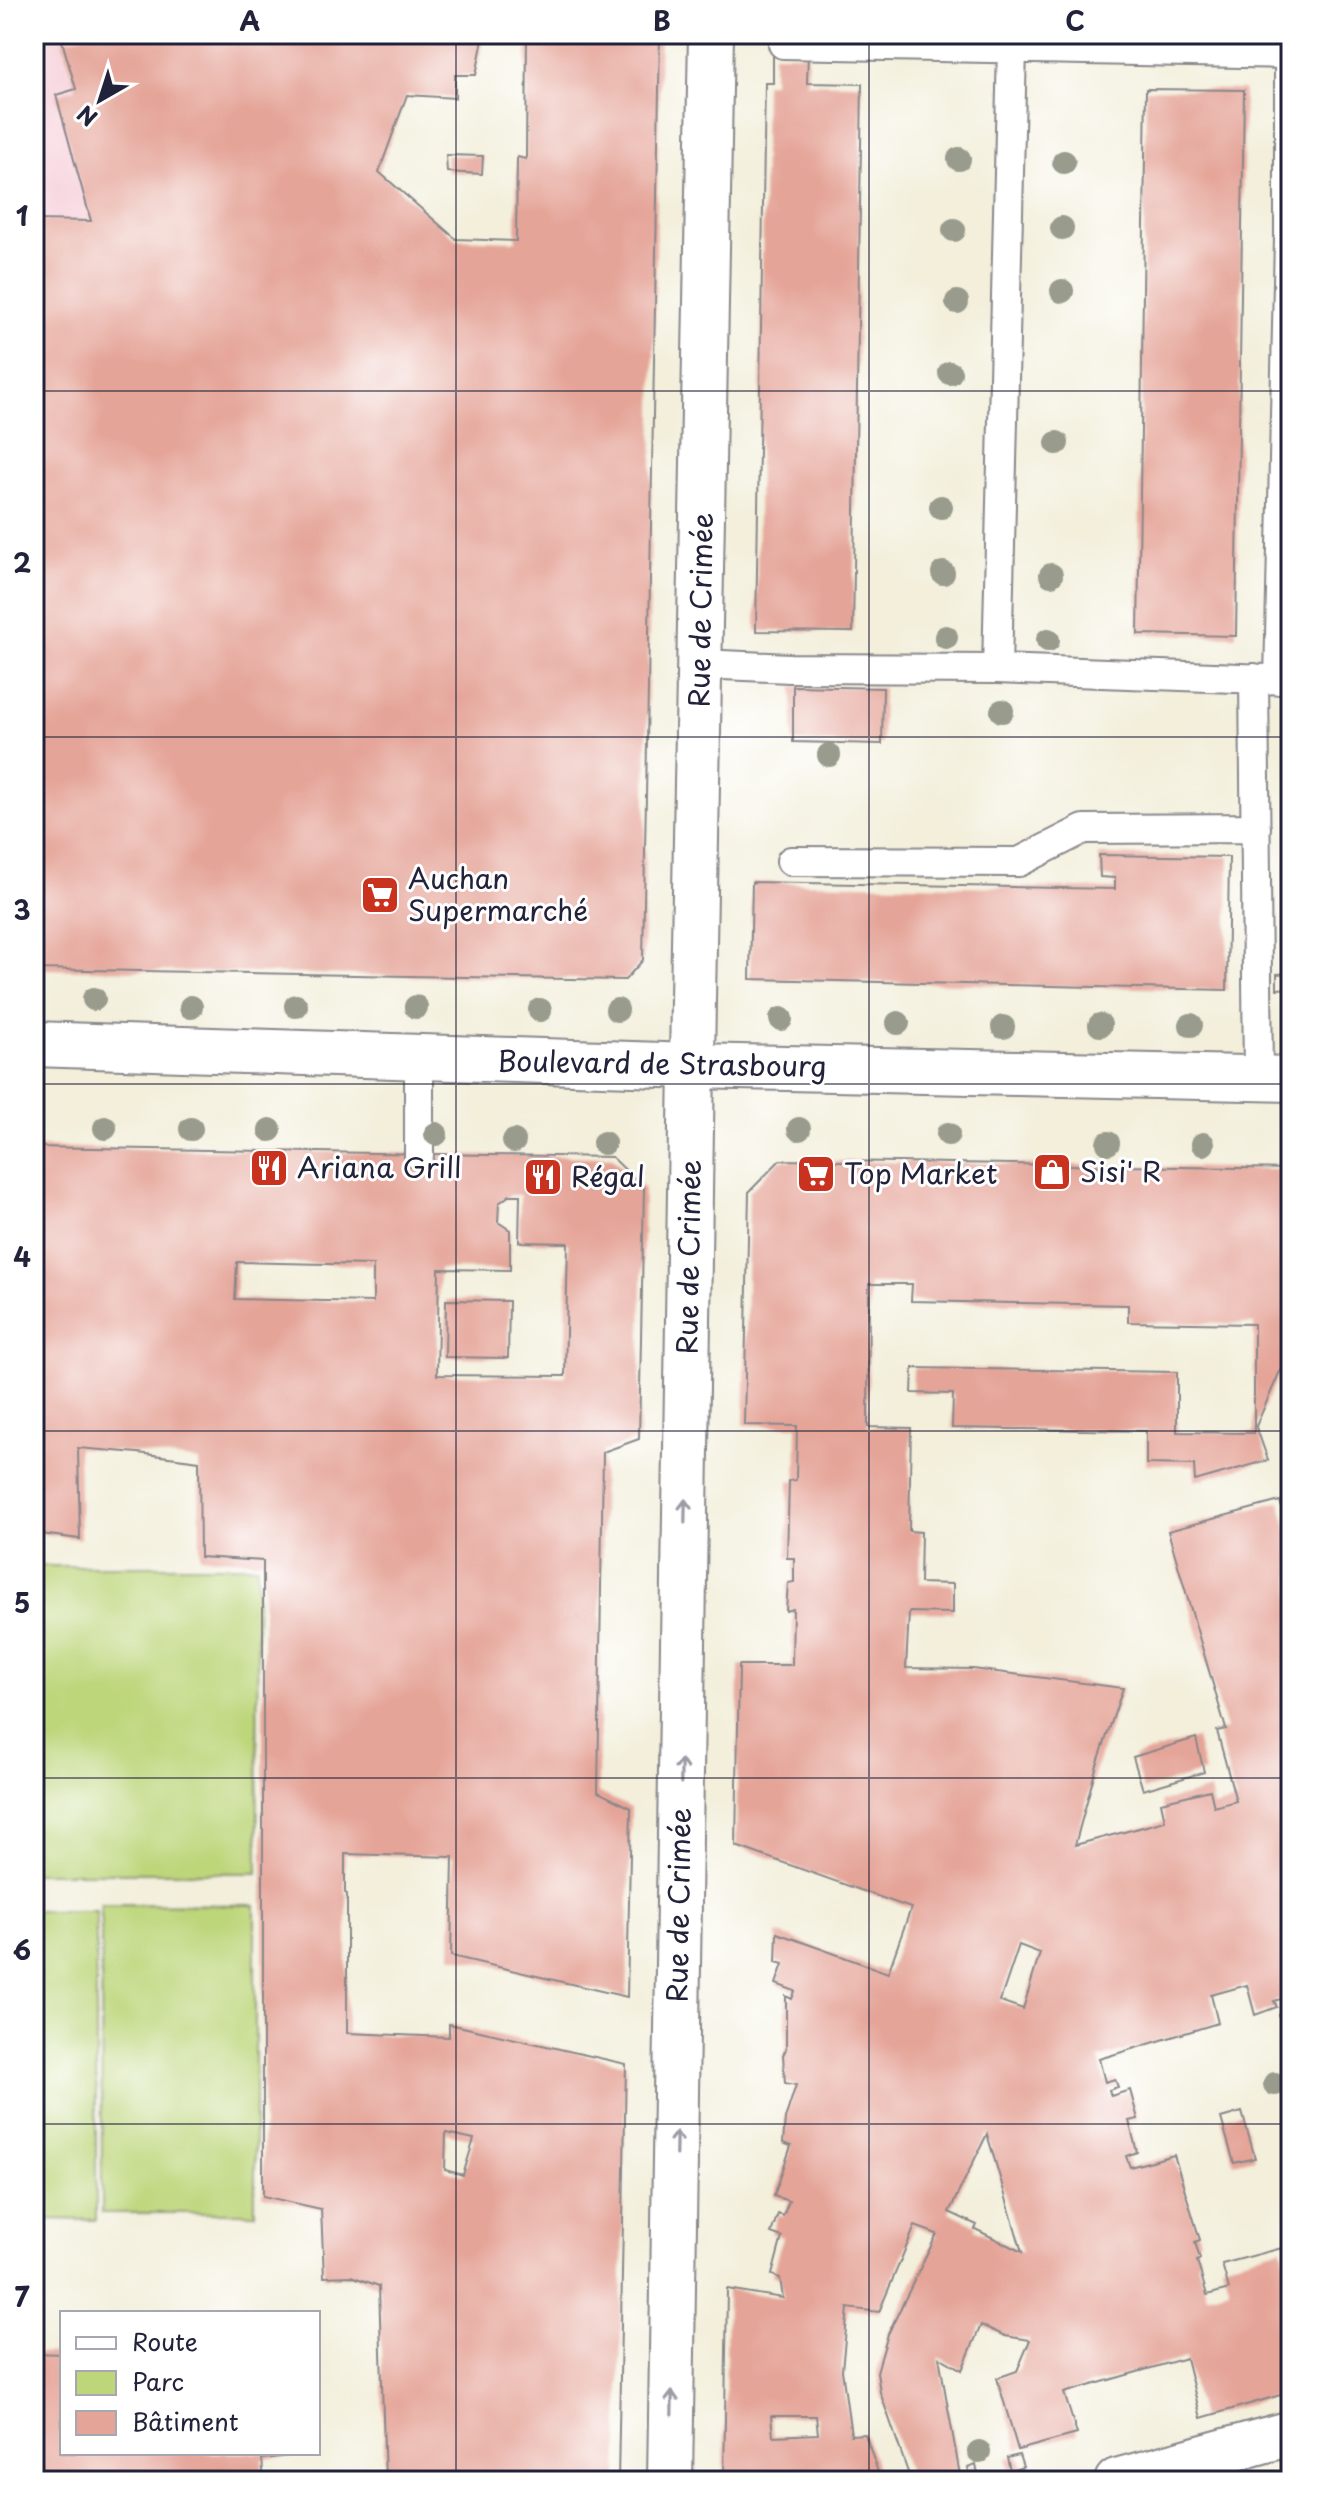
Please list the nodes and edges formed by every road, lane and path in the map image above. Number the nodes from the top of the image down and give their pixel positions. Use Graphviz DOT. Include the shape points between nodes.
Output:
graph roads {
  1 [pos="711,34"];
  2 [pos="783,44"];
  3 [pos="1290,47"];
  4 [pos="1012,48"];
  5 [pos="1290,238"];
  6 [pos="700,664"];
  7 [pos="997,669"];
  8 [pos="1275,680"];
  9 [pos="1256,828"];
  10 [pos="791,861"];
  11 [pos="34,1044"];
  12 [pos="419,1057"];
  13 [pos="692,1066"];
  14 [pos="1274,1078"];
  15 [pos="419,1155"];
  16 [pos="1291,2433"];
  17 [pos="670,2481"];
  18 [pos="1117,2481"];
  1 -- 6 [label="street, Rue de Crimée"];
  2 -- 4 [label="lane"];
  3 -- 4 [label="lane"];
  3 -- 5 [label="lane"];
  4 -- 7 [label="lane"];
  5 -- 8 [label="lane"];
  6 -- 7 [label="lane"];
  6 -- 13 [label="street, Rue de Crimée"];
  7 -- 8 [label="lane"];
  8 -- 9 [label="lane"];
  9 -- 10 [label="lane" via="1084,829 1019,862"];
  9 -- 14 [label="lane"];
  11 -- 12 [label="street, Boulevard de Strasbourg"];
  12 -- 13 [label="street, Boulevard de Strasbourg"];
  12 -- 15 [label="lane"];
  13 -- 14 [label="street, Boulevard de Strasbourg"];
  17 -- 13 [label="street, Rue de Crimée, one-way"];
  16 -- 18 [label="street"];
}
